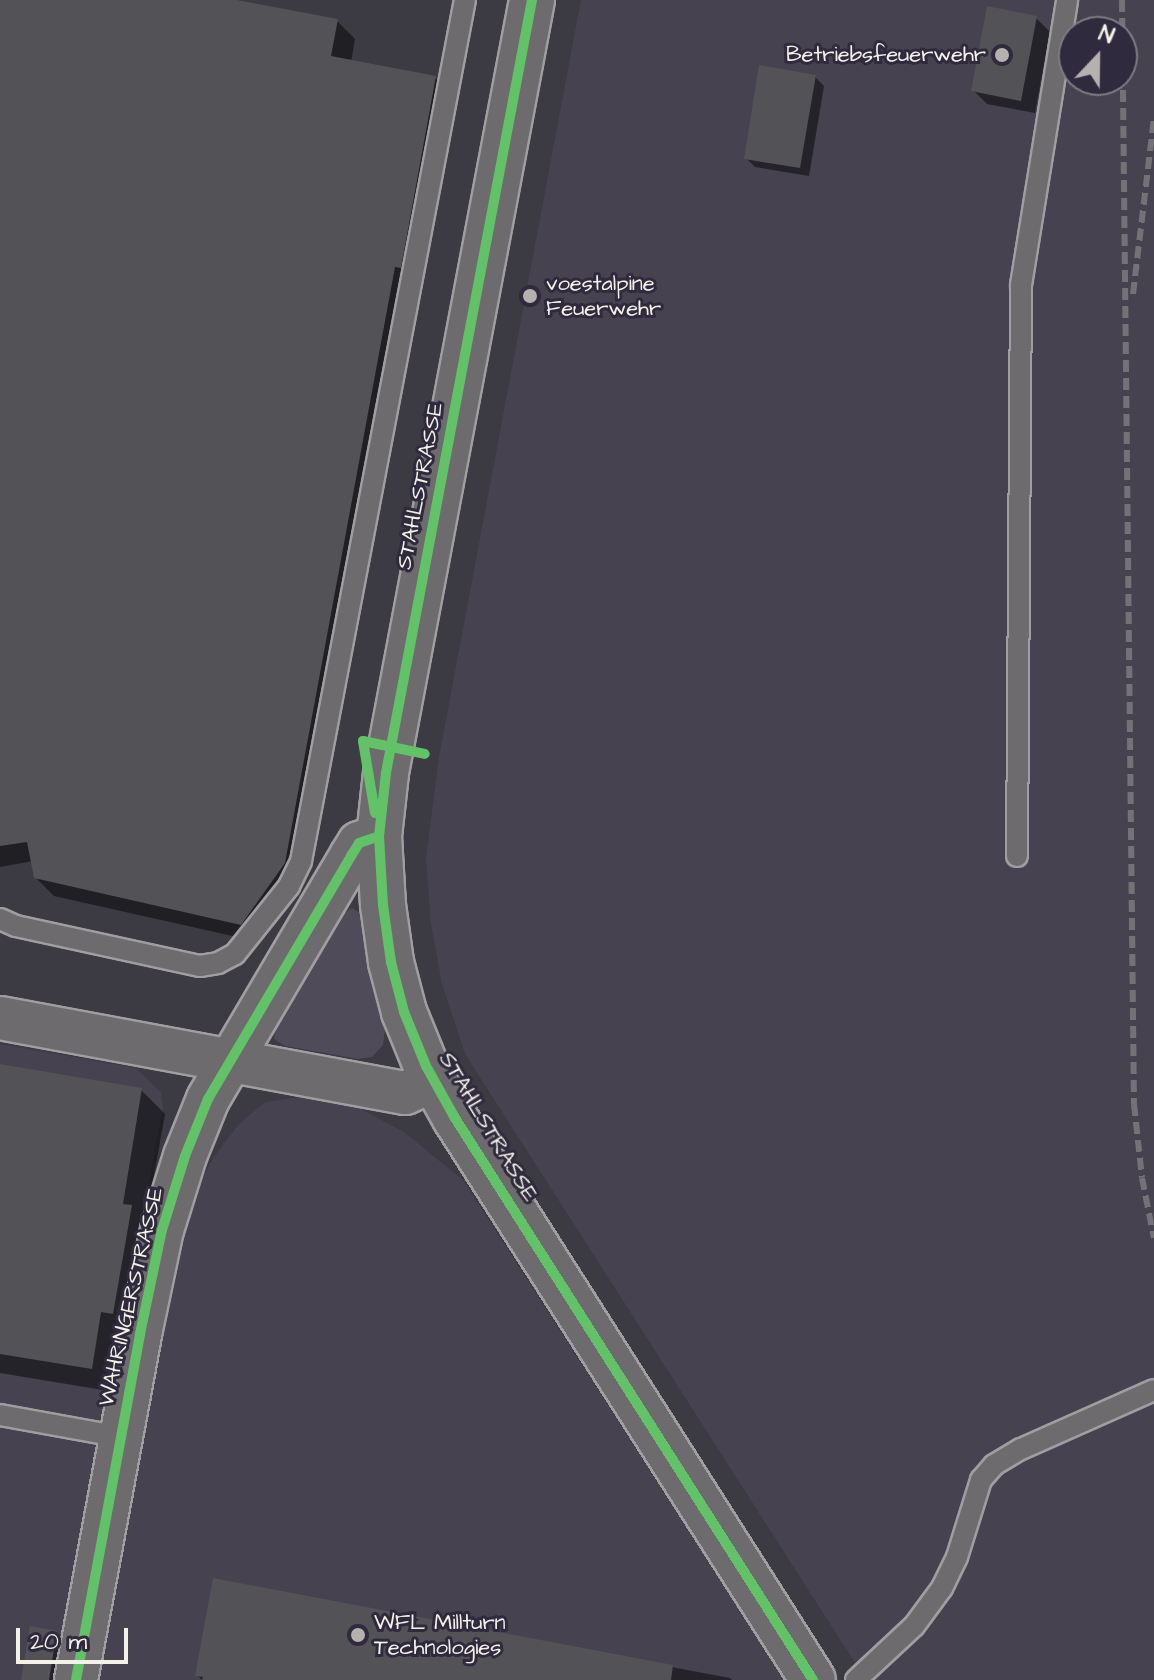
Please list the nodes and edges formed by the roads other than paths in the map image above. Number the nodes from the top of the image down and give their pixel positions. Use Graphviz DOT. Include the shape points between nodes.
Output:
graph roads {
  1 [pos="465,0"];
  2 [pos="532,0"];
  3 [pos="1067,0"];
  4 [pos="379,836"];
  5 [pos="1017,856"];
  6 [pos="0,919"];
  7 [pos="0,1018"];
  8 [pos="231,1061"];
  9 [pos="434,1080"];
  10 [pos="1154,1390"];
  11 [pos="0,1415"];
  12 [pos="121,1437"];
  13 [pos="76,1680"];
  14 [pos="813,1680"];
  15 [pos="856,1680"];
  1 -- 6 [label="lane" via="301,861 289,886 235,954 200,966"];
  2 -- 4 [label="street, STAHLSTRASSE" via="386,773"];
  3 -- 5 [label="lane" via="1021,285"];
  4 -- 8 [label="street, WAHRINGERSTRASSE" via="359,843"];
  4 -- 9 [label="street, STAHLSTRASSE" via="391,962 404,1012"];
  7 -- 8 [label="street"];
  8 -- 9 [label="street" via="405,1093"];
  8 -- 12 [label="street, WAHRINGERSTRASSE" via="208,1099 162,1230"];
  9 -- 14 [label="street, STAHLSTRASSE"];
  10 -- 15 [label="lane" via="994,1465 981,1480 942,1588 914,1626"];
  11 -- 12 [label="lane"];
  12 -- 13 [label="street, WAHRINGERSTRASSE"];
}
